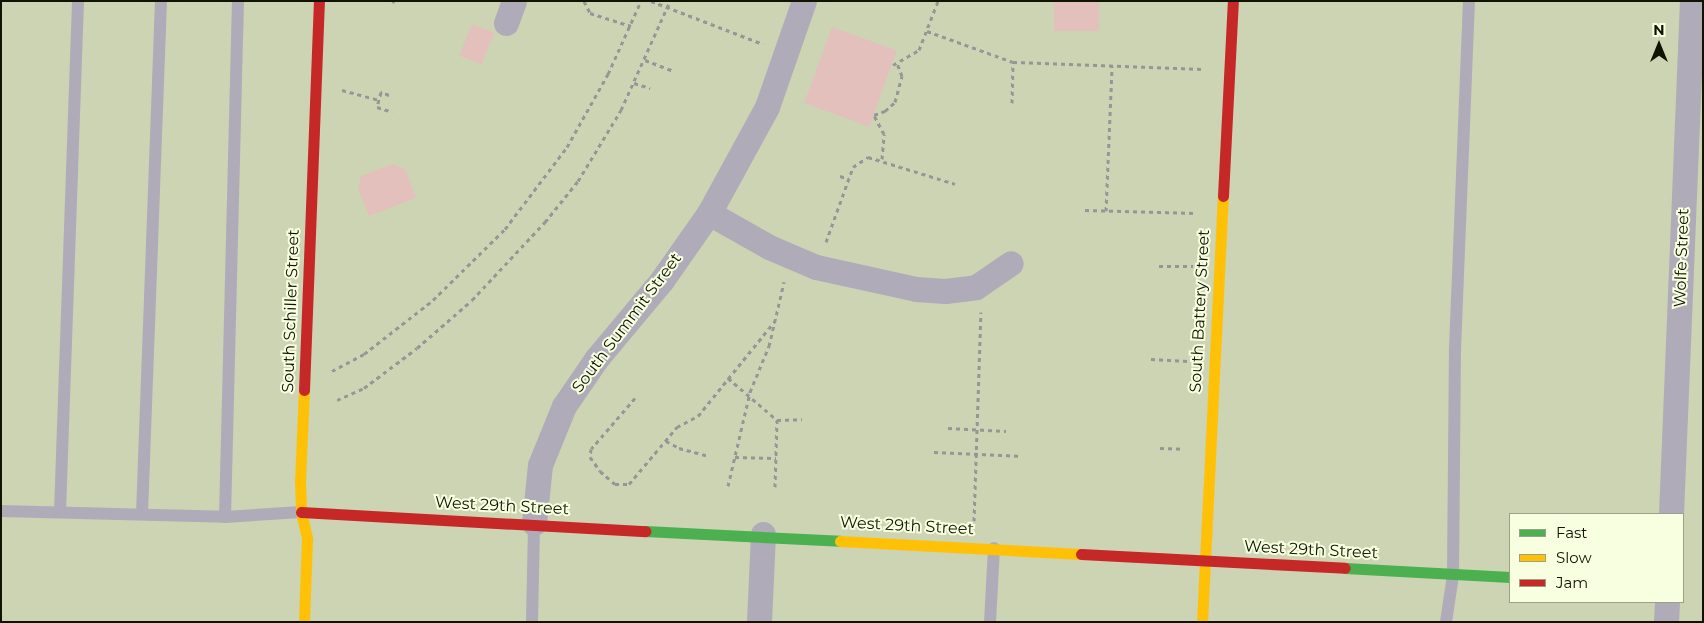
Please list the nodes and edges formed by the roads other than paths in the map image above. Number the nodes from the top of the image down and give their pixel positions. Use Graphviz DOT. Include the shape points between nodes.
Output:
graph roads {
  1 [pos="78,1"];
  2 [pos="161,1"];
  3 [pos="238,1"];
  4 [pos="319,1"];
  5 [pos="804,1"];
  6 [pos="1232,1"];
  7 [pos="1469,1"];
  8 [pos="1692,1"];
  9 [pos="709,213"];
  10 [pos="1011,263"];
  11 [pos="1692,282"];
  12 [pos="1,511"];
  13 [pos="60,512"];
  14 [pos="301,512"];
  15 [pos="1671,513"];
  16 [pos="142,514"];
  17 [pos="226,517"];
  18 [pos="534,523"];
  19 [pos="763,534"];
  20 [pos="994,548"];
  21 [pos="1204,560"];
  22 [pos="1454,575"];
  23 [pos="1509,576"];
  24 [pos="1667,603"];
  25 [pos="304,622"];
  26 [pos="532,622"];
  27 [pos="759,622"];
  28 [pos="990,622"];
  29 [pos="1202,622"];
  30 [pos="1446,622"];
  31 [pos="1666,622"];
  1 -- 13 [label="lane"];
  2 -- 16 [label="lane"];
  3 -- 17 [label="lane"];
  4 -- 14 [label="street, South Schiller Street"];
  5 -- 9 [label="street, South Summit Street" via="767,107"];
  6 -- 21 [label="street, South Battery Street"];
  7 -- 22 [label="lane" via="1455,348"];
  8 -- 11 [label="street, Wolfe Street"];
  9 -- 10 [label="street" via="769,247 816,267 916,289 945,291 976,286"];
  9 -- 18 [label="street, South Summit Street" via="662,280 597,358 564,406 540,466"];
  11 -- 15 [label="street, Wolfe Street"];
  12 -- 13 [label="lane"];
  13 -- 16 [label="lane"];
  14 -- 17 [label="lane"];
  14 -- 18 [label="street, West 29th Street"];
  14 -- 25 [label="street, South Schiller Street" via="307,539"];
  16 -- 17 [label="lane"];
  18 -- 19 [label="street, West 29th Street"];
  18 -- 26 [label="lane"];
  19 -- 20 [label="street, West 29th Street"];
  19 -- 27 [label="street"];
  20 -- 21 [label="street, West 29th Street"];
  20 -- 28 [label="lane"];
  21 -- 22 [label="street, West 29th Street"];
  21 -- 29 [label="street, South Battery Street"];
  22 -- 23 [label="street, West 29th Street"];
  22 -- 30 [label="lane"];
  24 -- 31 [label="street"];
}
